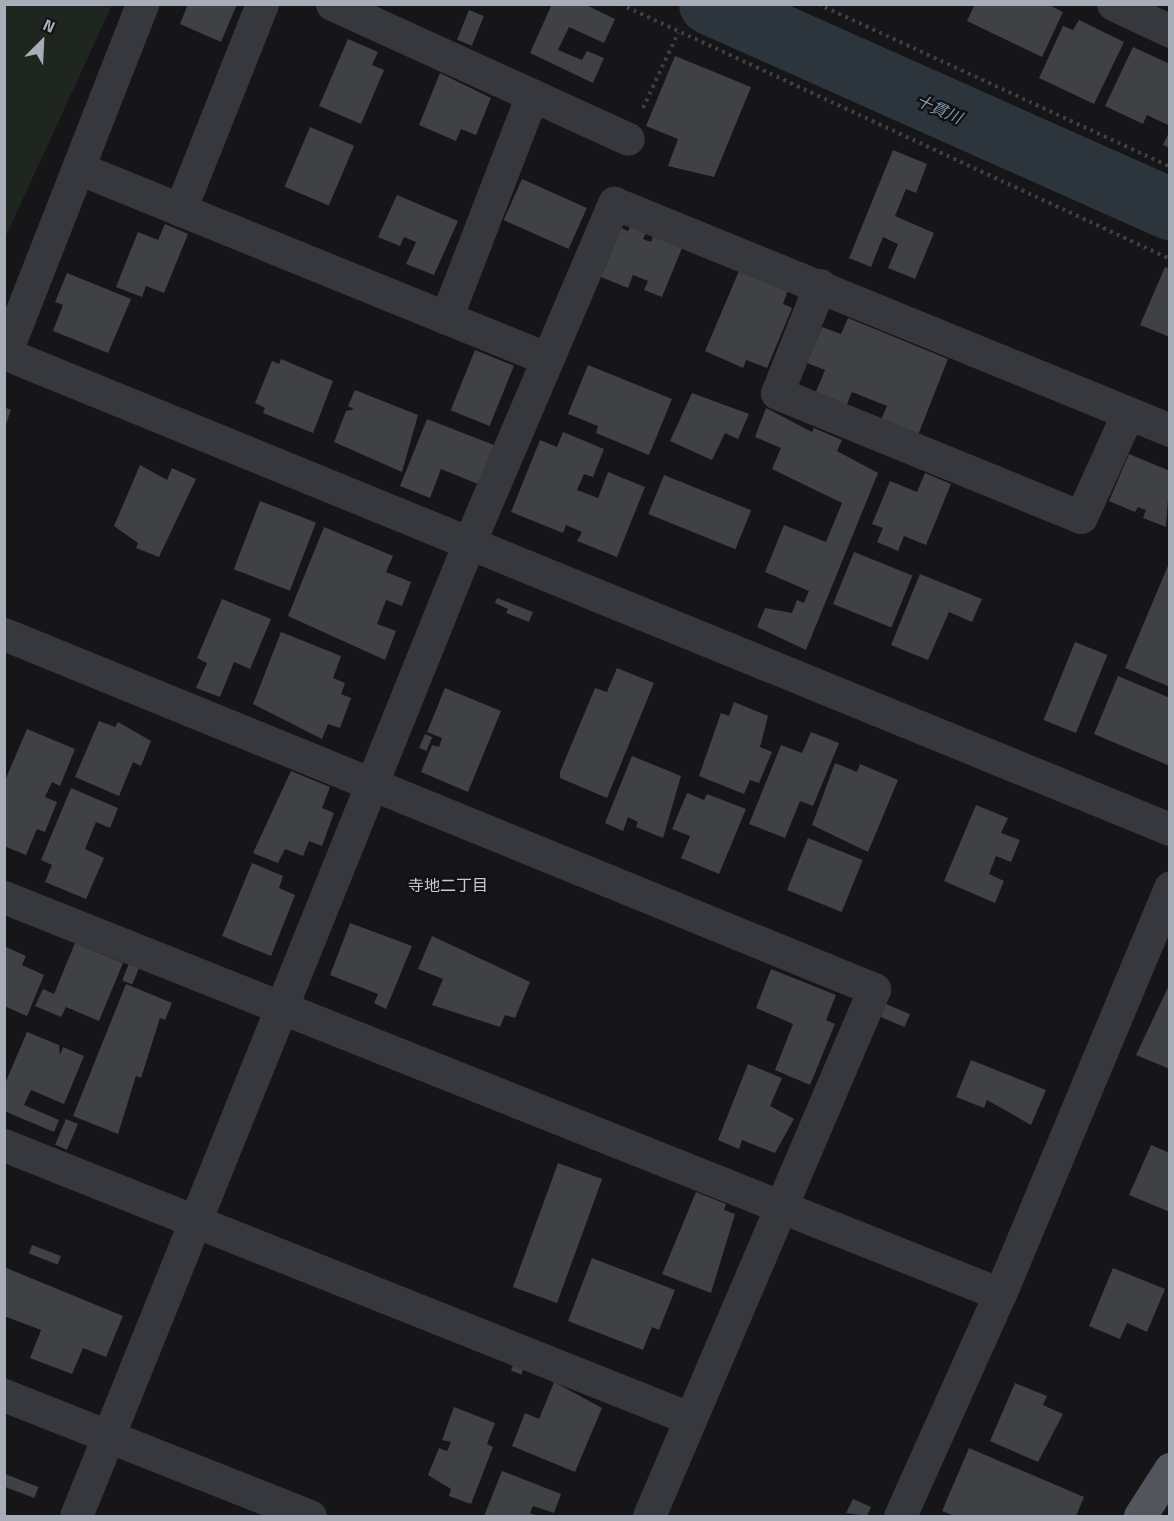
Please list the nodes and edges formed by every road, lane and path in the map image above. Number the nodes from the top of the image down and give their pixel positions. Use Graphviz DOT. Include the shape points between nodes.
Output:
graph roads {
  1 [pos="142,4"];
  2 [pos="262,4"];
  3 [pos="332,4"];
  4 [pos="620,4"];
  5 [pos="818,4"];
  6 [pos="1113,4"];
  7 [pos="1170,31"];
  8 [pos="532,95"];
  9 [pos="628,139"];
  10 [pos="1170,167"];
  11 [pos="78,168"];
  12 [pos="180,210"];
  13 [pos="1170,259"];
  14 [pos="820,285"];
  15 [pos="446,318"];
  16 [pos="5,354"];
  17 [pos="548,359"];
  18 [pos="1128,413"];
  19 [pos="1170,430"];
  20 [pos="469,543"];
  21 [pos="4,634"];
  22 [pos="373,783"];
  23 [pos="1170,829"];
  24 [pos="1170,887"];
  25 [pos="4,897"];
  26 [pos="282,1008"];
  27 [pos="4,1145"];
  28 [pos="781,1207"];
  29 [pos="197,1218"];
  30 [pos="1000,1294"];
  31 [pos="4,1395"];
  32 [pos="689,1418"];
  33 [pos="109,1435"];
  34 [pos="1170,1469"];
  35 [pos="76,1516"];
  36 [pos="310,1516"];
  37 [pos="649,1516"];
  38 [pos="900,1516"];
  39 [pos="1140,1516"];
  1 -- 11 [label="street"];
  2 -- 12 [label="street"];
  3 -- 8 [label="street"];
  4 -- 13 [label="path"];
  5 -- 10 [label="path"];
  6 -- 7 [label="street"];
  8 -- 9 [label="street"];
  8 -- 15 [label="street"];
  11 -- 12 [label="street"];
  11 -- 16 [label="street"];
  12 -- 15 [label="street"];
  14 -- 17 [label="street" via="614,203"];
  14 -- 18 [label="street"];
  14 -- 18 [label="street" via="777,393 1081,517"];
  15 -- 17 [label="street"];
  16 -- 20 [label="street"];
  17 -- 20 [label="street"];
  18 -- 19 [label="street"];
  20 -- 22 [label="street"];
  20 -- 23 [label="street"];
  21 -- 22 [label="street"];
  22 -- 26 [label="street"];
  22 -- 28 [label="street" via="874,989"];
  24 -- 30 [label="street"];
  25 -- 26 [label="street"];
  26 -- 28 [label="street"];
  26 -- 29 [label="street"];
  27 -- 29 [label="street"];
  28 -- 30 [label="street"];
  28 -- 32 [label="street"];
  29 -- 32 [label="street"];
  29 -- 33 [label="street"];
  30 -- 38 [label="street"];
  31 -- 33 [label="street"];
  32 -- 37 [label="street"];
  33 -- 35 [label="street"];
  33 -- 36 [label="street"];
  34 -- 39 [label="main road"];
}
